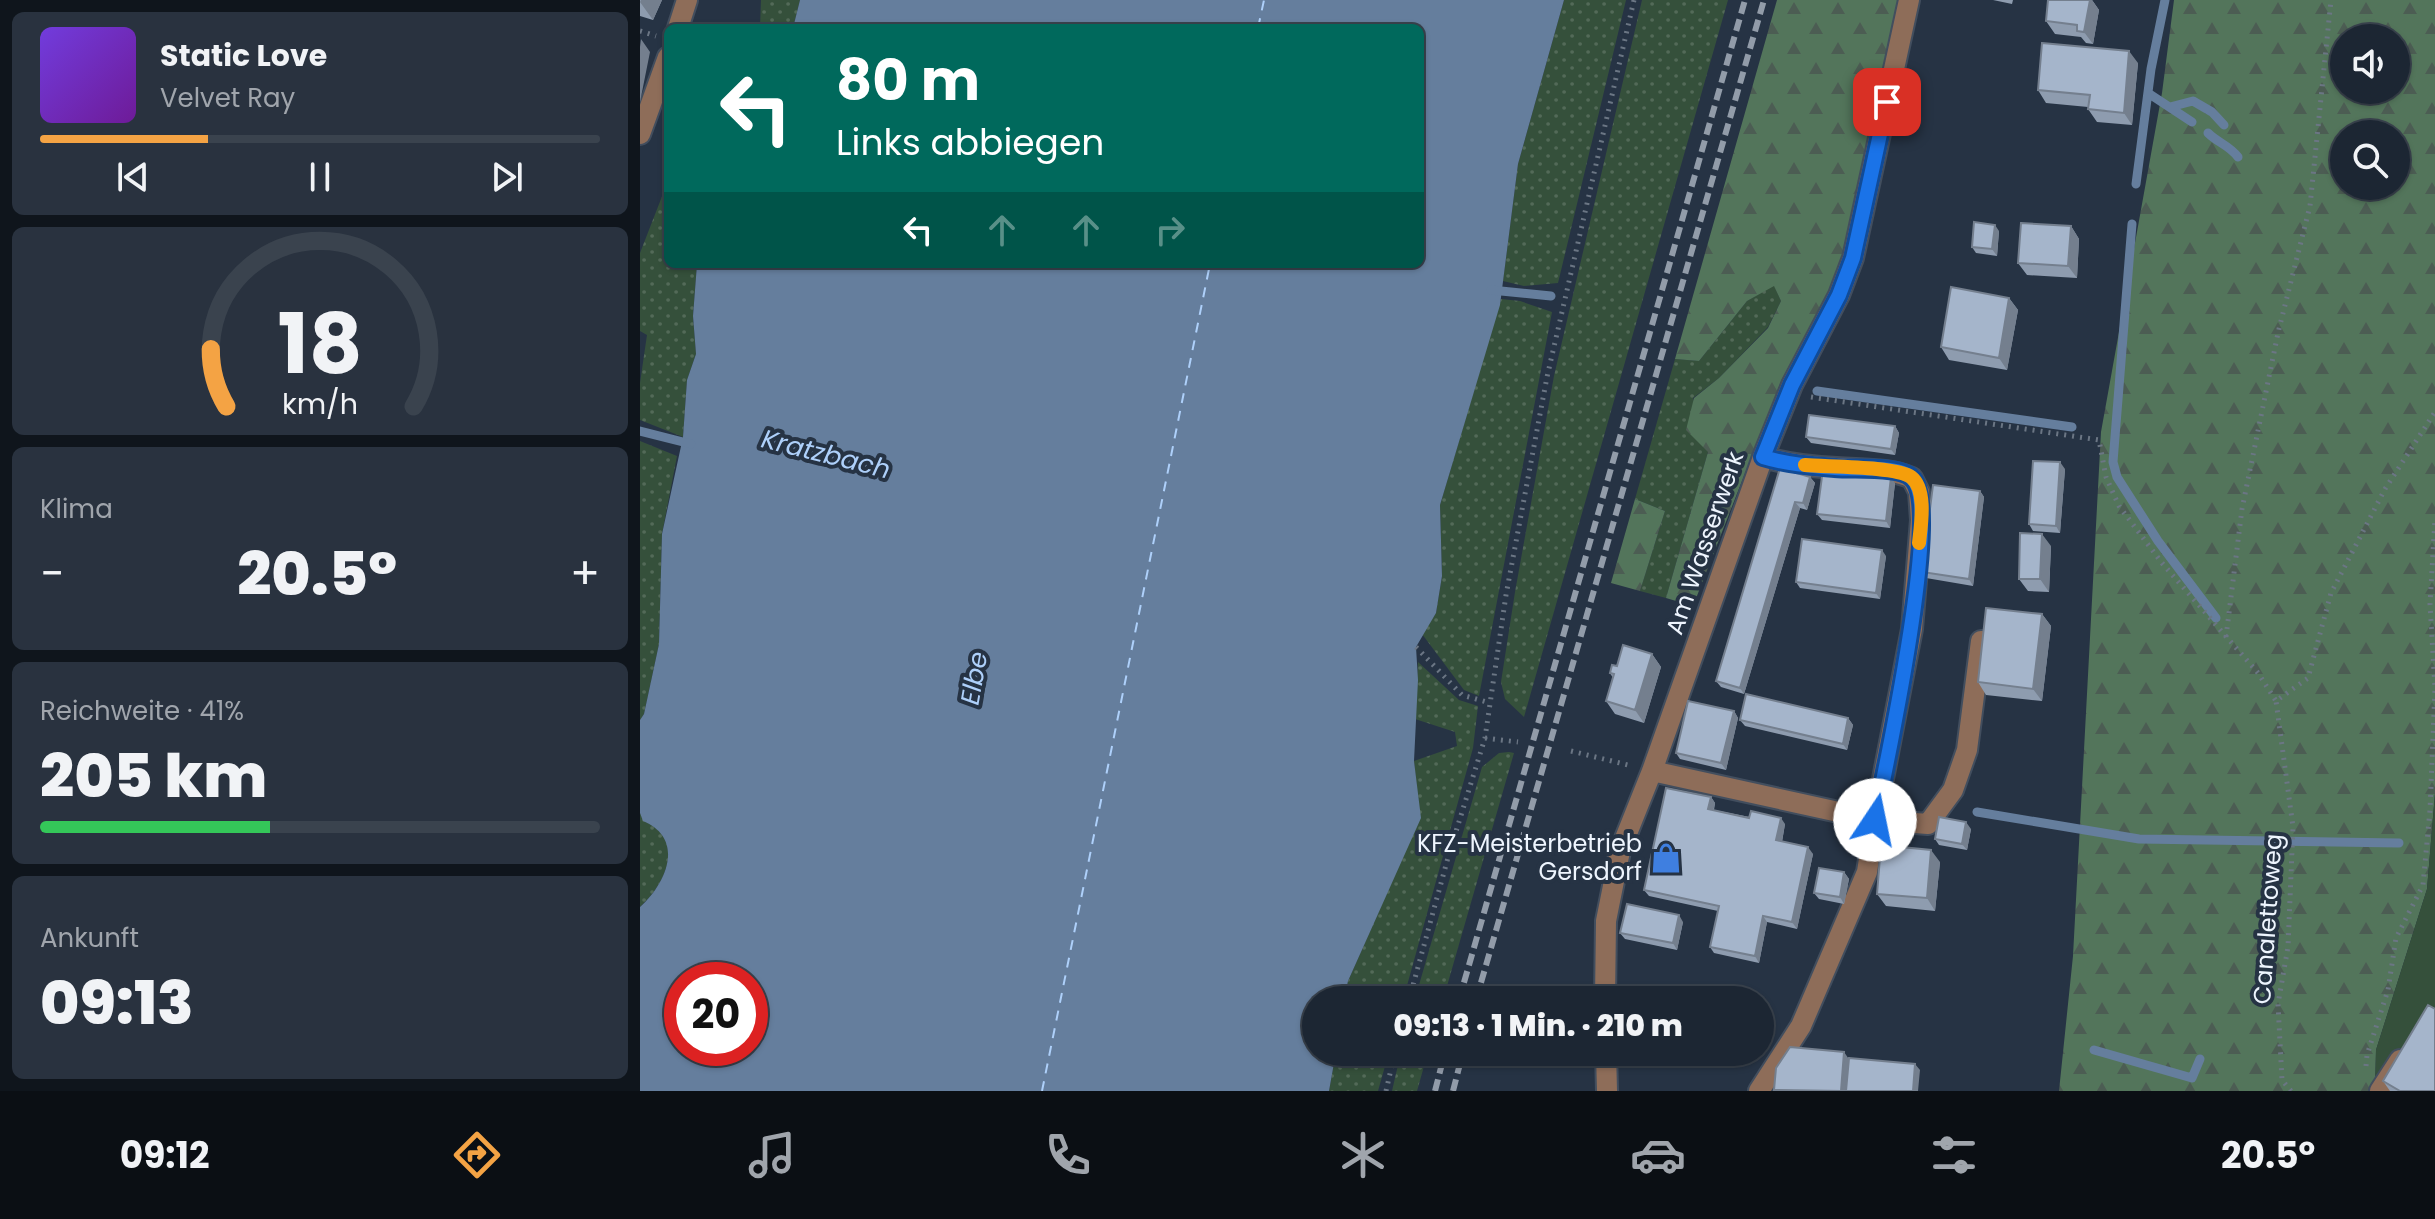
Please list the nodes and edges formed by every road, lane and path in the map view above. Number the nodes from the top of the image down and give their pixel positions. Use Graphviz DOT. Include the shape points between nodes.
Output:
graph roads {
  1 [pos="687,0"];
  2 [pos="1634,0"];
  3 [pos="1909,0"];
  4 [pos="2331,0"];
  5 [pos="679,24"];
  6 [pos="640,31"];
  7 [pos="657,36"];
  8 [pos="664,68"];
  9 [pos="640,134"];
  10 [pos="1792,385"];
  11 [pos="2435,412"];
  12 [pos="1763,457"];
  13 [pos="2435,519"];
  14 [pos="2226,637"];
  15 [pos="1981,641"];
  16 [pos="1416,647"];
  17 [pos="2276,701"];
  18 [pos="1490,703"];
  19 [pos="1485,738"];
  20 [pos="2434,740"];
  21 [pos="1518,742"];
  22 [pos="1571,751"];
  23 [pos="1652,771"];
  24 [pos="1875,820"];
  25 [pos="1413,986"];
  26 [pos="1605,986"];
  27 [pos="2411,1043"];
  28 [pos="1392,1066"];
  29 [pos="1606,1066"];
  30 [pos="2372,1085"];
  31 [pos="1386,1091"];
  32 [pos="1607,1091"];
  33 [pos="1759,1091"];
  34 [pos="2291,1091"];
  1 -- 5 [label="street"];
  2 -- 18 [label="path" via="1547,377"];
  3 -- 10 [label="street, Am Wasserwerk" via="1853,258"];
  4 -- 14 [label="path" via="2310,206 2242,509"];
  6 -- 7 [label="path"];
  8 -- 9 [label="street"];
  10 -- 12 [label="street, Am Wasserwerk"];
  10 -- 14 [label="path" via="1813,399 2099,440 2106,477 2119,506"];
  11 -- 17 [label="path" via="2385,489 2331,593 2308,678"];
  12 -- 23 [label="street, Am Wasserwerk"];
  12 -- 24 [label="street" via="1895,471 1912,478 1919,492 1912,629"];
  13 -- 20 [label="path" via="2430,604"];
  14 -- 17 [label="path"];
  15 -- 24 [label="street" via="1967,750 1953,790 1928,824"];
  16 -- 18 [label="path" via="1462,695"];
  17 -- 34 [label="path, Canalettoweg" via="2293,827 2288,947 2278,1004 2282,1080"];
  18 -- 19 [label="path"];
  19 -- 21 [label="path"];
  19 -- 25 [label="path"];
  20 -- 30 [label="path" via="2423,885 2396,938 2388,990 2367,1055"];
  22 -- 23 [label="path"];
  23 -- 24 [label="street"];
  23 -- 26 [label="street, Am Wasserwerk" via="1620,851 1606,921"];
  24 -- 33 [label="street" via="1867,872 1856,900 1801,1026"];
  27 -- 30 [label="street"];
  28 -- 31 [label="path"];
  29 -- 32 [label="street"];
}
